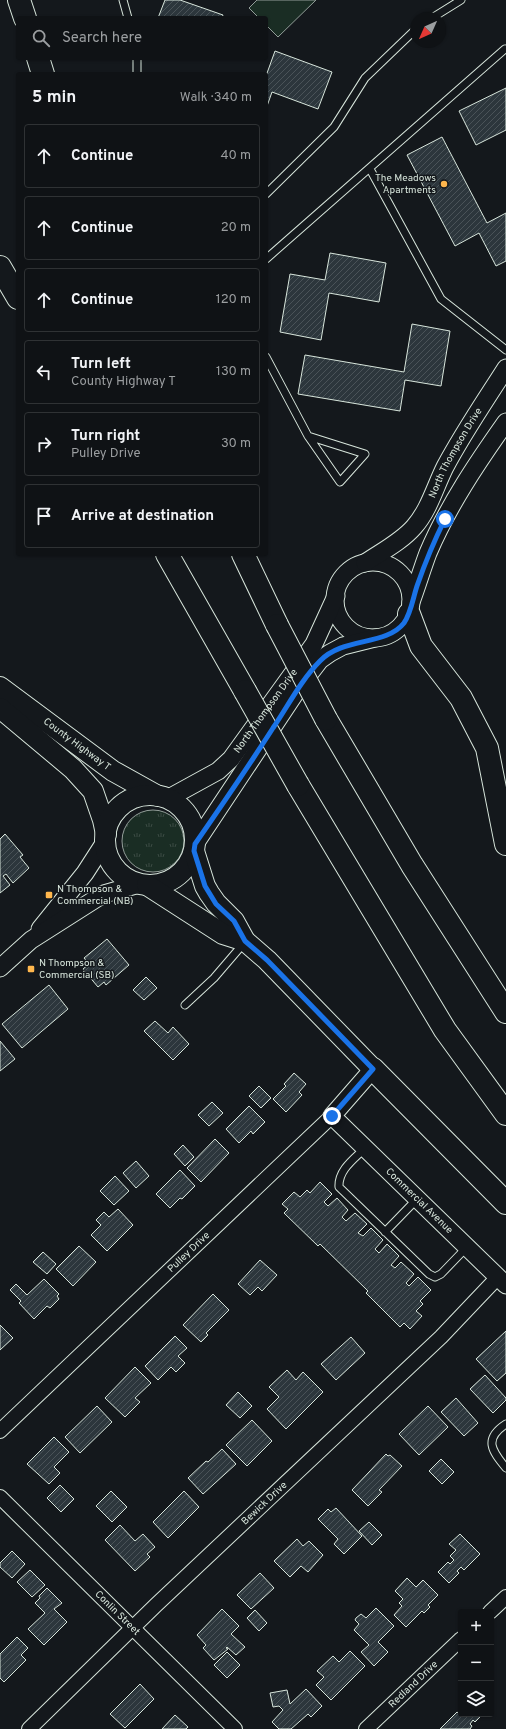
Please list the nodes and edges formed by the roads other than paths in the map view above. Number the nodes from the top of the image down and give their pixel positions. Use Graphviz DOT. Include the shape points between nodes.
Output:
graph roads {
  1 [pos="19,0"];
  2 [pos="123,0"];
  3 [pos="461,0"];
  4 [pos="442,12"];
  5 [pos="24,16"];
  6 [pos="127,16"];
  7 [pos="410,35"];
  8 [pos="505,49"];
  9 [pos="39,60"];
  10 [pos="137,60"];
  11 [pos="43,72"];
  12 [pos="137,72"];
  13 [pos="370,169"];
  14 [pos="268,192"];
  15 [pos="268,257"];
  16 [pos="0,267"];
  17 [pos="16,295"];
  18 [pos="506,350"];
  19 [pos="268,361"];
  20 [pos="506,368"];
  21 [pos="506,422"];
  22 [pos="308,436"];
  23 [pos="168,556"];
  24 [pos="244,556"];
  25 [pos="365,563"];
  26 [pos="336,596"];
  27 [pos="410,608"];
  28 [pos="375,638"];
  29 [pos="0,686"];
  30 [pos="0,708"];
  31 [pos="162,798"];
  32 [pos="106,838"];
  33 [pos="506,844"];
  34 [pos="195,847"];
  35 [pos="143,885"];
  36 [pos="32,940"];
  37 [pos="245,941"];
  38 [pos="0,968"];
  39 [pos="185,1005"];
  40 [pos="506,1012"];
  41 [pos="373,1069"];
  42 [pos="506,1114"];
  43 [pos="332,1116"];
  44 [pos="365,1148"];
  45 [pos="417,1199"];
  46 [pos="506,1203"];
  47 [pos="385,1232"];
  48 [pos="467,1247"];
  49 [pos="502,1281"];
  50 [pos="506,1424"];
  51 [pos="0,1431"];
  52 [pos="506,1468"];
  53 [pos="0,1497"];
  54 [pos="506,1597"];
  55 [pos="493,1609"];
  56 [pos="133,1628"];
  57 [pos="458,1642"];
  58 [pos="29,1729"];
  59 [pos="235,1729"];
  60 [pos="366,1729"];
  1 -- 5 [label="highway"];
  2 -- 6 [label="lane"];
  3 -- 4 [label="lane"];
  7 -- 14 [label="lane" via="366,78 334,127"];
  8 -- 13 [label="lane"];
  9 -- 11 [label="highway"];
  10 -- 12 [label="lane"];
  13 -- 15 [label="lane"];
  13 -- 18 [label="lane" via="441,299"];
  16 -- 17 [label="highway"];
  19 -- 22 [label="lane"];
  20 -- 25 [label="street, North Thompson Drive" via="466,430 415,527"];
  21 -- 27 [label="street" via="462,488 445,519 428,553"];
  22 -- 22 [label="lane" via="330,443 365,454 340,482"];
  23 -- 42 [label="highway, bridge" via="298,785 445,1030"];
  24 -- 40 [label="highway, bridge" via="326,719 412,865"];
  25 -- 26 [label="street" via="354,567 345,575"];
  25 -- 27 [label="street" via="376,562 398,571 406,580 410,591"];
  26 -- 28 [label="street" via="336,609 350,630 362,636"];
  26 -- 31 [label="street, North Thompson Drive" via="314,644 231,759 218,771"];
  27 -- 28 [label="street" via="404,623 396,631"];
  27 -- 33 [label="highway" via="421,646 461,698 487,748"];
  28 -- 34 [label="street, North Thompson Drive" via="342,646 320,660 300,686"];
  29 -- 31 [label="main road, County Highway T" via="113,771"];
  30 -- 32 [label="main road, County Highway T" via="73,769 93,791"];
  31 -- 32 [label="main road" via="134,798 120,807 111,819"];
  31 -- 34 [label="main road" via="178,805 188,816 194,829"];
  32 -- 35 [label="main road" via="109,858 113,865 124,877"];
  32 -- 36 [label="street" via="85,873"];
  34 -- 35 [label="main road" via="185,870 177,877 157,885"];
  34 -- 37 [label="main road" via="205,886 216,904 234,921"];
  35 -- 36 [label="street" via="104,894"];
  35 -- 37 [label="main road" via="223,934"];
  36 -- 38 [label="street"];
  37 -- 39 [label="lane" via="214,978"];
  37 -- 41 [label="main road" via="267,960"];
  41 -- 43 [label="street, Pulley Drive"];
  41 -- 46 [label="highway"];
  43 -- 44 [label="street, Commercial Avenue"];
  43 -- 51 [label="street, Pulley Drive"];
  44 -- 45 [label="street, Commercial Avenue"];
  44 -- 47 [label="lane" via="342,1173 339,1186"];
  45 -- 47 [label="lane"];
  45 -- 48 [label="street, Commercial Avenue"];
  47 -- 48 [label="lane" via="435,1277 442,1274"];
  48 -- 49 [label="street, Commercial Avenue"];
  49 -- 56 [label="street, Bewick Drive"];
  50 -- 52 [label="lane" via="491,1438 492,1446"];
  53 -- 56 [label="street, Conlin Street"];
  54 -- 55 [label="street"];
  56 -- 58 [label="street, Bewick Drive"];
  56 -- 59 [label="street, Conlin Street"];
  57 -- 60 [label="street, Redland Drive"];
}
